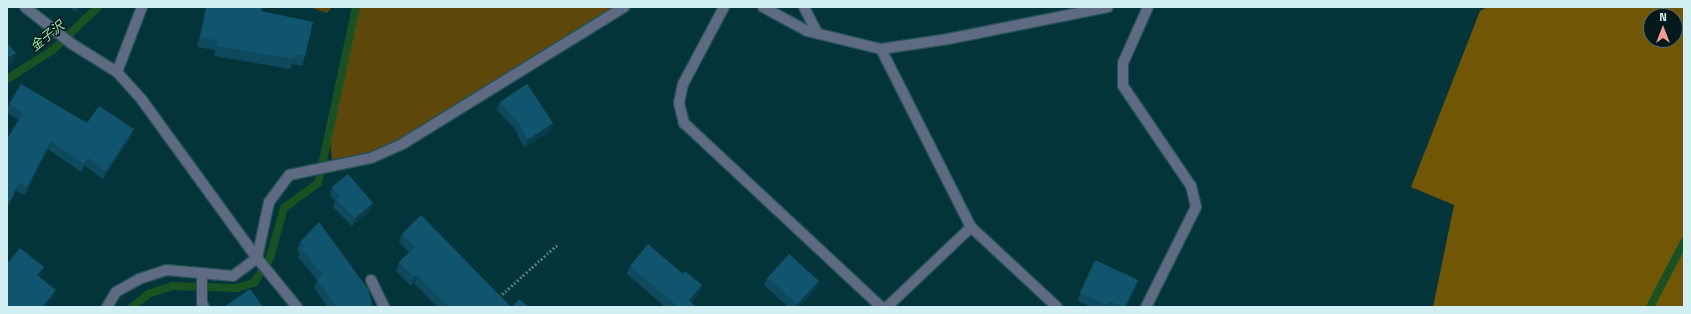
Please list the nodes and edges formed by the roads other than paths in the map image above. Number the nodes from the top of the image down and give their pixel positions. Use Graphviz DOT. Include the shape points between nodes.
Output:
graph roads {
  1 [pos="25,7"];
  2 [pos="142,7"];
  3 [pos="624,7"];
  4 [pos="724,7"];
  5 [pos="763,7"];
  6 [pos="804,7"];
  7 [pos="1108,7"];
  8 [pos="1148,7"];
  9 [pos="818,34"];
  10 [pos="881,49"];
  11 [pos="117,72"];
  12 [pos="971,227"];
  13 [pos="258,259"];
  14 [pos="202,278"];
  15 [pos="371,280"];
  16 [pos="203,303"];
  17 [pos="107,307"];
  18 [pos="297,307"];
  19 [pos="384,307"];
  20 [pos="881,307"];
  21 [pos="887,307"];
  22 [pos="1057,307"];
  23 [pos="1146,307"];
  1 -- 11 [label="street" via="72,44"];
  2 -- 11 [label="street"];
  3 -- 13 [label="street" via="404,143 371,158 289,175 269,202"];
  4 -- 20 [label="street" via="683,84 679,103 684,123"];
  5 -- 9 [label="street" via="807,31"];
  6 -- 9 [label="street"];
  7 -- 10 [label="street" via="948,39"];
  8 -- 23 [label="street" via="1122,63 1123,86 1191,186 1196,207"];
  9 -- 10 [label="street"];
  10 -- 12 [label="street"];
  11 -- 13 [label="street" via="142,100"];
  12 -- 21 [label="street"];
  12 -- 22 [label="street"];
  13 -- 14 [label="street" via="233,276"];
  13 -- 18 [label="street"];
  14 -- 16 [label="street"];
  14 -- 17 [label="street" via="168,270 139,279 116,292"];
  15 -- 19 [label="street"];
}
